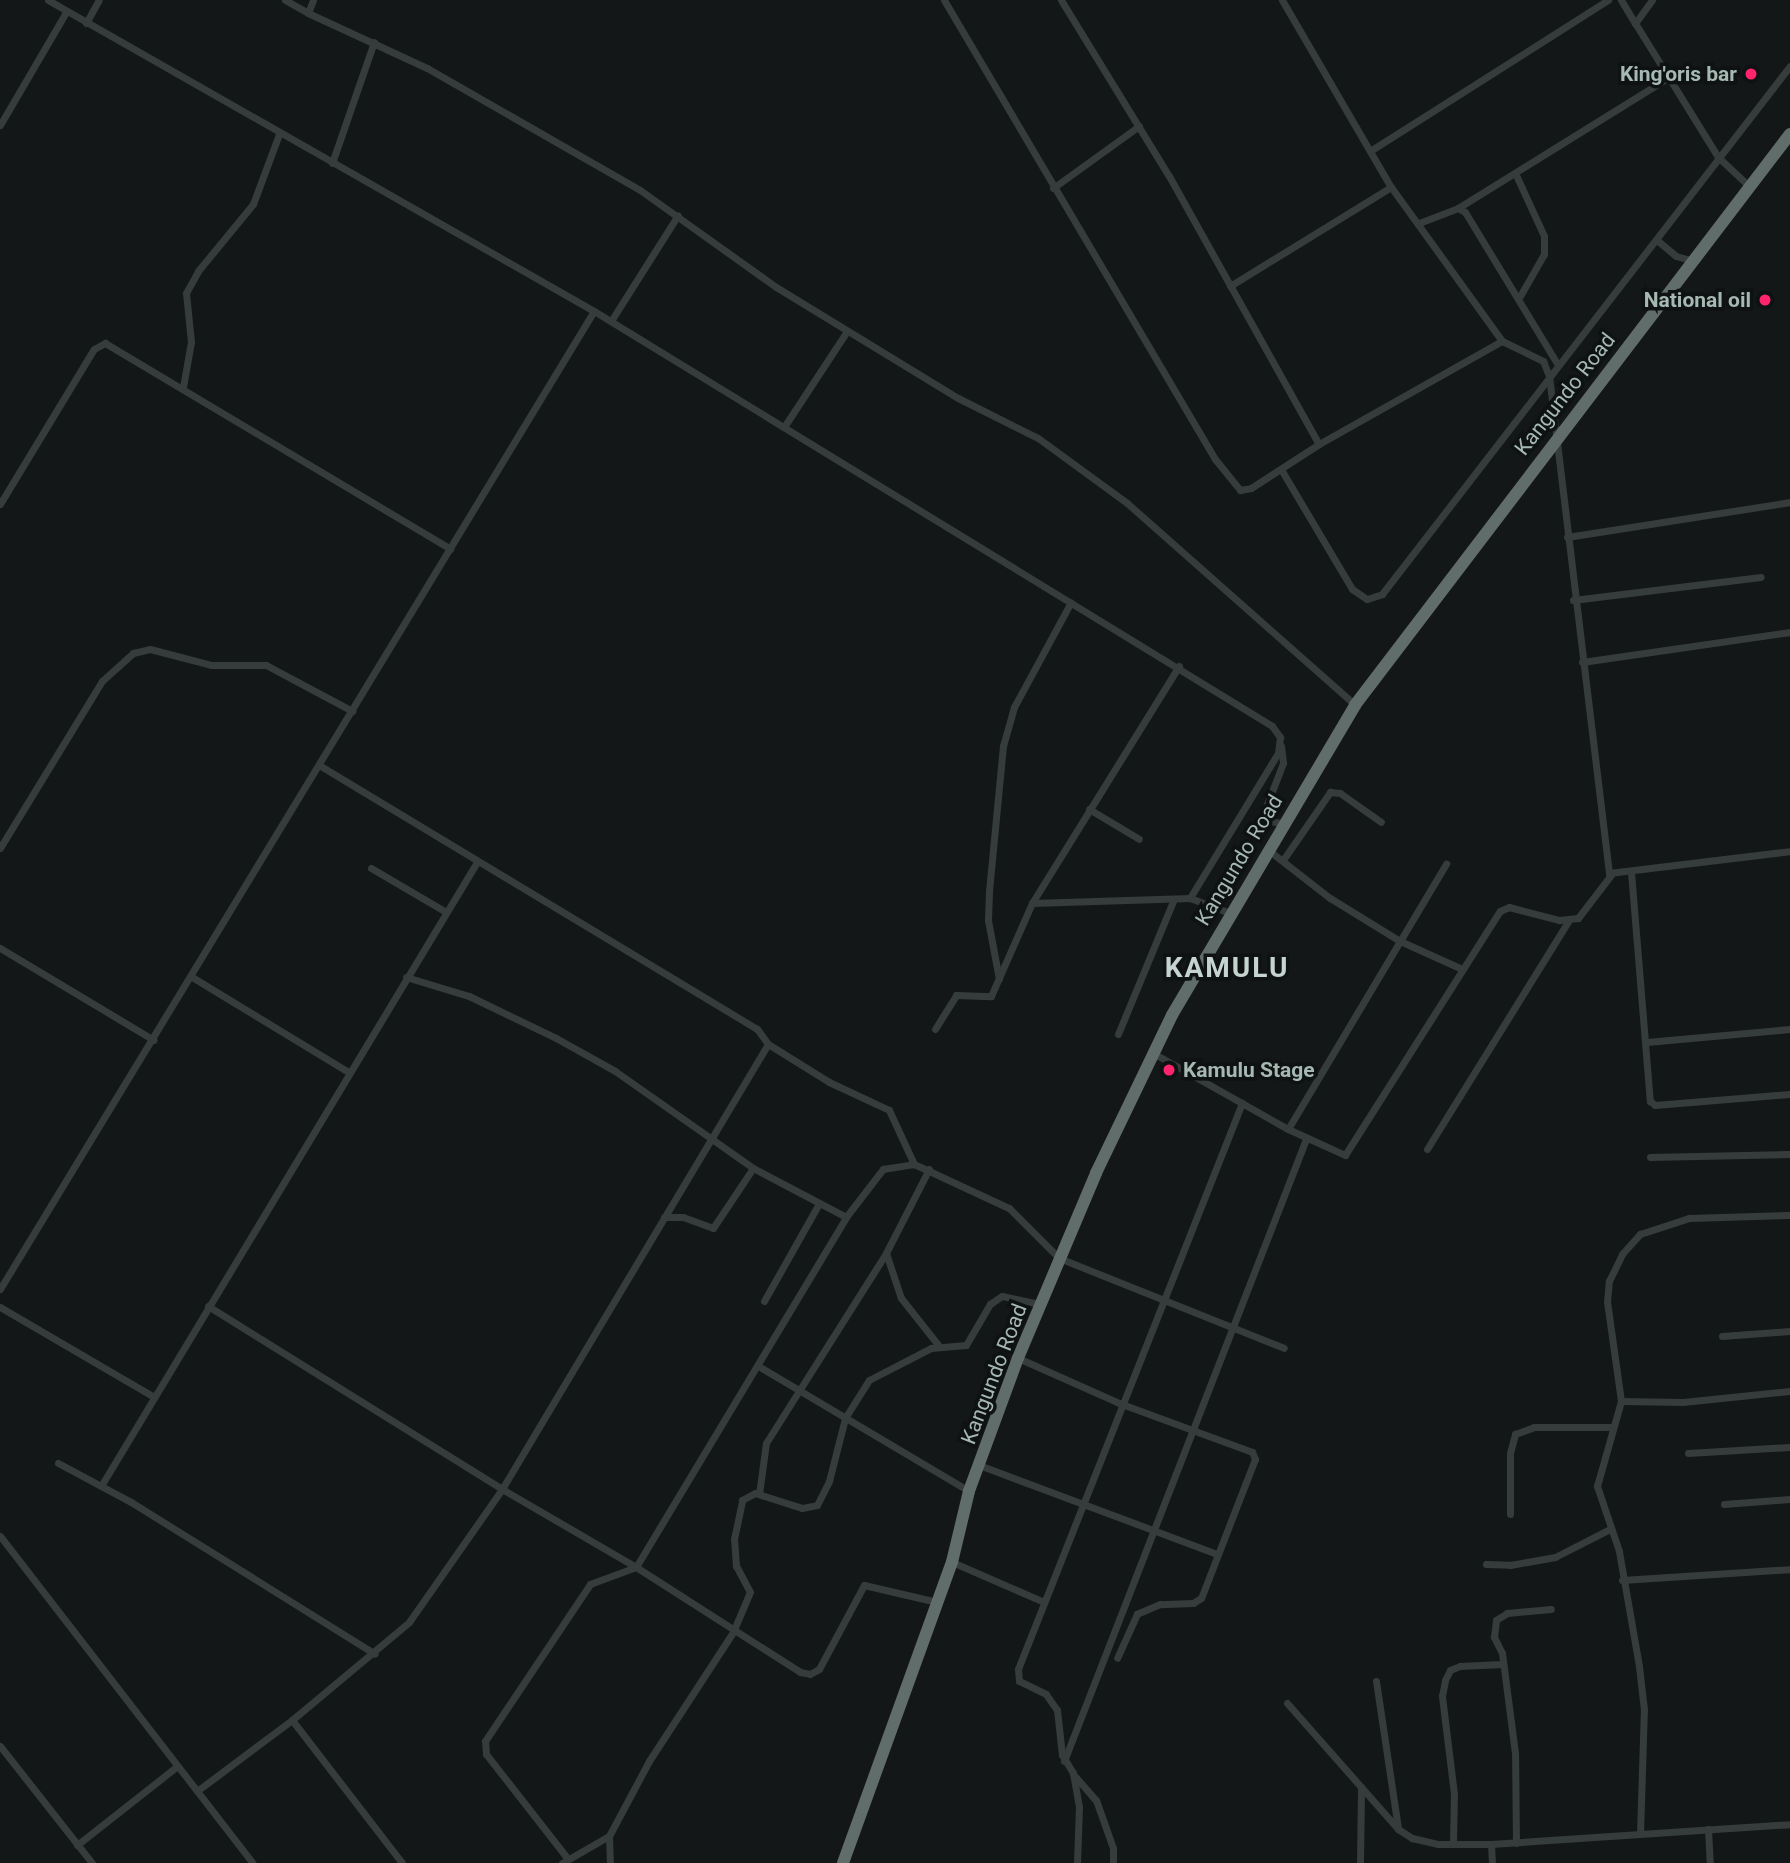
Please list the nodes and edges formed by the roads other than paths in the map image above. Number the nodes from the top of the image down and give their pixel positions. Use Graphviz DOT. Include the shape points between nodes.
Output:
graph roads {
  1 [pos="48,0"];
  2 [pos="99,0"];
  3 [pos="285,0"];
  4 [pos="313,0"];
  5 [pos="944,0"];
  6 [pos="1061,0"];
  7 [pos="1282,0"];
  8 [pos="1608,0"];
  9 [pos="1621,0"];
  10 [pos="1652,0"];
  11 [pos="66,12"];
  12 [pos="308,13"];
  13 [pos="86,23"];
  14 [pos="1635,23"];
  15 [pos="374,41"];
  16 [pos="1790,66"];
  17 [pos="1669,77"];
  18 [pos="0,125"];
  19 [pos="1139,126"];
  20 [pos="279,134"];
  21 [pos="1790,134"];
  22 [pos="1370,151"];
  23 [pos="1718,157"];
  24 [pos="332,163"];
  25 [pos="1516,175"];
  26 [pos="1391,187"];
  27 [pos="1749,187"];
  28 [pos="1053,188"];
  29 [pos="1458,208"];
  30 [pos="678,215"];
  31 [pos="1419,223"];
  32 [pos="1658,241"];
  33 [pos="1693,261"];
  34 [pos="1230,286"];
  35 [pos="1520,296"];
  36 [pos="594,311"];
  37 [pos="611,321"];
  38 [pos="846,331"];
  39 [pos="1502,341"];
  40 [pos="1559,365"];
  41 [pos="1549,376"];
  42 [pos="183,387"];
  43 [pos="785,427"];
  44 [pos="1556,438"];
  45 [pos="1319,444"];
  46 [pos="1282,471"];
  47 [pos="1790,502"];
  48 [pos="0,504"];
  49 [pos="1567,537"];
  50 [pos="450,549"];
  51 [pos="1761,577"];
  52 [pos="1573,600"];
  53 [pos="1071,602"];
  54 [pos="1790,632"];
  55 [pos="1582,662"];
  56 [pos="1179,666"];
  57 [pos="1355,705"];
  58 [pos="352,711"];
  59 [pos="1281,744"];
  60 [pos="319,765"];
  61 [pos="1089,809"];
  62 [pos="1381,822"];
  63 [pos="1282,823"];
  64 [pos="1139,839"];
  65 [pos="0,848"];
  66 [pos="1267,848"];
  67 [pos="1790,851"];
  68 [pos="1283,860"];
  69 [pos="477,862"];
  70 [pos="1446,864"];
  71 [pos="371,867"];
  72 [pos="1631,872"];
  73 [pos="1611,875"];
  74 [pos="1189,898"];
  75 [pos="1174,899"];
  76 [pos="1032,903"];
  77 [pos="446,912"];
  78 [pos="1230,913"];
  79 [pos="1569,920"];
  80 [pos="1399,942"];
  81 [pos="0,948"];
  82 [pos="1462,969"];
  83 [pos="191,977"];
  84 [pos="406,977"];
  85 [pos="999,979"];
  86 [pos="934,1029"];
  87 [pos="1790,1029"];
  88 [pos="1118,1034"];
  89 [pos="154,1040"];
  90 [pos="1647,1042"];
  91 [pos="768,1044"];
  92 [pos="1153,1052"];
  93 [pos="348,1072"];
  94 [pos="1790,1094"];
  95 [pos="1242,1103"];
  96 [pos="1288,1129"];
  97 [pos="1306,1139"];
  98 [pos="710,1140"];
  99 [pos="1427,1149"];
  100 [pos="1790,1154"];
  101 [pos="1650,1157"];
  102 [pos="914,1164"];
  103 [pos="754,1168"];
  104 [pos="929,1169"];
  105 [pos="818,1205"];
  106 [pos="1790,1215"];
  107 [pos="664,1217"];
  108 [pos="846,1217"];
  109 [pos="886,1252"];
  110 [pos="1059,1258"];
  111 [pos="0,1289"];
  112 [pos="764,1301"];
  113 [pos="1163,1303"];
  114 [pos="1041,1304"];
  115 [pos="208,1306"];
  116 [pos="0,1307"];
  117 [pos="1230,1329"];
  118 [pos="1790,1331"];
  119 [pos="1722,1336"];
  120 [pos="939,1346"];
  121 [pos="1284,1348"];
  122 [pos="1018,1358"];
  123 [pos="760,1367"];
  124 [pos="799,1390"];
  125 [pos="1790,1391"];
  126 [pos="154,1397"];
  127 [pos="1621,1401"];
  128 [pos="1119,1403"];
  129 [pos="845,1418"];
  130 [pos="1613,1427"];
  131 [pos="1189,1430"];
  132 [pos="1790,1447"];
  133 [pos="1688,1453"];
  134 [pos="58,1463"];
  135 [pos="979,1465"];
  136 [pos="101,1486"];
  137 [pos="502,1489"];
  138 [pos="969,1491"];
  139 [pos="759,1494"];
  140 [pos="1790,1499"];
  141 [pos="1083,1502"];
  142 [pos="1724,1504"];
  143 [pos="1510,1514"];
  144 [pos="1610,1529"];
  145 [pos="1152,1530"];
  146 [pos="0,1536"];
  147 [pos="1217,1554"];
  148 [pos="951,1562"];
  149 [pos="1486,1564"];
  150 [pos="636,1567"];
  151 [pos="1790,1569"];
  152 [pos="1622,1580"];
  153 [pos="936,1602"];
  154 [pos="1044,1602"];
  155 [pos="1551,1609"];
  156 [pos="1120,1613"];
  157 [pos="1136,1614"];
  158 [pos="733,1632"];
  159 [pos="375,1654"];
  160 [pos="1117,1658"];
  161 [pos="1503,1664"];
  162 [pos="1376,1681"];
  163 [pos="1287,1703"];
  164 [pos="292,1720"];
  165 [pos="0,1746"];
  166 [pos="1064,1761"];
  167 [pos="176,1768"];
  168 [pos="1073,1773"];
  169 [pos="1361,1787"];
  170 [pos="197,1791"];
  171 [pos="1790,1824"];
  172 [pos="1398,1829"];
  173 [pos="1708,1829"];
  174 [pos="1640,1834"];
  175 [pos="609,1836"];
  176 [pos="1516,1843"];
  177 [pos="1453,1844"];
  178 [pos="1491,1844"];
  179 [pos="77,1845"];
  180 [pos="565,1861"];
  181 [pos="92,1863"];
  182 [pos="253,1863"];
  183 [pos="402,1863"];
  184 [pos="610,1863"];
  185 [pos="843,1863"];
  186 [pos="1077,1863"];
  187 [pos="1114,1863"];
  188 [pos="1360,1863"];
  189 [pos="1492,1863"];
  190 [pos="1710,1863"];
  1 -- 11 [label="street"];
  2 -- 13 [label="street"];
  3 -- 12 [label="street"];
  4 -- 12 [label="street"];
  5 -- 28 [label="street"];
  6 -- 19 [label="street"];
  7 -- 22 [label="street"];
  8 -- 22 [label="street"];
  9 -- 14 [label="street"];
  10 -- 14 [label="street"];
  11 -- 13 [label="street"];
  11 -- 18 [label="street"];
  12 -- 15 [label="street"];
  13 -- 20 [label="street"];
  14 -- 17 [label="street"];
  15 -- 24 [label="street"];
  15 -- 30 [label="street"];
  16 -- 23 [label="street"];
  17 -- 23 [label="street"];
  17 -- 25 [label="street"];
  19 -- 28 [label="street"];
  19 -- 34 [label="street"];
  20 -- 24 [label="street"];
  20 -- 42 [label="street" via="253,204 198,271 186,293 191,342"];
  21 -- 27 [label="highway, Kangundo Road"];
  22 -- 26 [label="street"];
  23 -- 27 [label="street"];
  23 -- 32 [label="street"];
  24 -- 36 [label="street"];
  25 -- 29 [label="street"];
  25 -- 35 [label="street" via="1544,245 1544,254"];
  26 -- 31 [label="street"];
  26 -- 34 [label="street"];
  27 -- 33 [label="highway, Kangundo Road"];
  28 -- 46 [label="street" via="1234,486 1247,491"];
  29 -- 31 [label="street"];
  29 -- 35 [label="street" via="1469,217"];
  30 -- 37 [label="street"];
  30 -- 38 [label="street" via="776,287"];
  31 -- 39 [label="street"];
  32 -- 33 [label="street" via="1676,256"];
  32 -- 40 [label="street"];
  33 -- 44 [label="highway, Kangundo Road"];
  34 -- 45 [label="street"];
  35 -- 40 [label="street"];
  36 -- 37 [label="street"];
  36 -- 50 [label="street"];
  37 -- 43 [label="street"];
  38 -- 43 [label="street"];
  38 -- 57 [label="street" via="958,398 1038,438 1127,503"];
  39 -- 41 [label="street" via="1543,360"];
  39 -- 45 [label="street"];
  40 -- 41 [label="street"];
  41 -- 44 [label="street"];
  41 -- 46 [label="street" via="1375,598 1360,597 1352,589"];
  42 -- 48 [label="street" via="111,345 99,345"];
  42 -- 50 [label="street"];
  43 -- 53 [label="street"];
  44 -- 49 [label="street"];
  44 -- 57 [label="highway, Kangundo Road"];
  45 -- 46 [label="street"];
  47 -- 49 [label="street"];
  49 -- 52 [label="street"];
  50 -- 58 [label="street"];
  51 -- 52 [label="street"];
  52 -- 55 [label="street"];
  53 -- 56 [label="street"];
  53 -- 85 [label="street" via="1014,707 1003,746 991,833 988,900"];
  54 -- 55 [label="street"];
  55 -- 73 [label="street"];
  56 -- 59 [label="street" via="1272,726"];
  56 -- 61 [label="street"];
  57 -- 63 [label="highway, Kangundo Road"];
  58 -- 60 [label="street"];
  58 -- 65 [label="street" via="267,665 211,665 149,649 132,653 102,681"];
  59 -- 63 [label="street" via="1283,763 1266,807 1269,821"];
  59 -- 74 [label="street"];
  60 -- 69 [label="street"];
  60 -- 83 [label="street"];
  61 -- 64 [label="street"];
  61 -- 76 [label="street"];
  62 -- 68 [label="street" via="1340,793 1330,792"];
  63 -- 66 [label="highway, Kangundo Road"];
  66 -- 68 [label="street"];
  66 -- 78 [label="highway, Kangundo Road"];
  67 -- 72 [label="street"];
  68 -- 80 [label="street" via="1330,898"];
  69 -- 77 [label="street"];
  69 -- 91 [label="street" via="757,1029"];
  70 -- 80 [label="street"];
  71 -- 77 [label="street"];
  72 -- 73 [label="street"];
  72 -- 90 [label="street"];
  73 -- 79 [label="street" via="1583,914"];
  74 -- 75 [label="street"];
  74 -- 78 [label="street"];
  75 -- 76 [label="street"];
  75 -- 88 [label="street"];
  76 -- 85 [label="street"];
  77 -- 84 [label="street"];
  78 -- 92 [label="highway, Kangundo Road"];
  79 -- 82 [label="street" via="1504,907"];
  79 -- 99 [label="street"];
  80 -- 82 [label="street"];
  80 -- 96 [label="street"];
  81 -- 89 [label="street"];
  82 -- 97 [label="street" via="1349,1152 1340,1155"];
  83 -- 89 [label="street"];
  83 -- 93 [label="street"];
  84 -- 93 [label="street"];
  84 -- 98 [label="street" via="469,996 556,1038 615,1071"];
  85 -- 86 [label="street" via="991,996 956,995"];
  87 -- 90 [label="street"];
  89 -- 111 [label="street"];
  90 -- 94 [label="street" via="1650,1101 1656,1105"];
  91 -- 98 [label="street"];
  91 -- 102 [label="street" via="829,1082 889,1110"];
  92 -- 95 [label="street"];
  92 -- 110 [label="highway, Kangundo Road"];
  93 -- 115 [label="street"];
  95 -- 96 [label="street"];
  95 -- 113 [label="street"];
  96 -- 97 [label="street"];
  97 -- 117 [label="street"];
  98 -- 103 [label="street"];
  98 -- 107 [label="street"];
  100 -- 101 [label="street"];
  102 -- 104 [label="street"];
  102 -- 108 [label="street" via="883,1169"];
  103 -- 105 [label="street"];
  103 -- 107 [label="street" via="713,1228 683,1217"];
  104 -- 109 [label="street"];
  104 -- 110 [label="street" via="1009,1208"];
  105 -- 108 [label="street"];
  105 -- 112 [label="street"];
  106 -- 127 [label="street" via="1689,1218 1640,1234 1622,1254 1609,1281 1607,1302"];
  107 -- 137 [label="street"];
  108 -- 123 [label="street"];
  109 -- 120 [label="street" via="901,1298"];
  109 -- 124 [label="street"];
  110 -- 113 [label="street"];
  110 -- 114 [label="highway, Kangundo Road"];
  113 -- 117 [label="street"];
  113 -- 128 [label="street"];
  114 -- 120 [label="street" via="1002,1296 990,1304 970,1342"];
  114 -- 122 [label="highway, Kangundo Road"];
  115 -- 126 [label="street"];
  115 -- 137 [label="street"];
  116 -- 126 [label="street"];
  117 -- 121 [label="street"];
  117 -- 131 [label="street"];
  118 -- 119 [label="street"];
  120 -- 129 [label="street" via="902,1359 869,1380"];
  122 -- 128 [label="street"];
  122 -- 135 [label="highway, Kangundo Road"];
  123 -- 124 [label="street"];
  123 -- 150 [label="street"];
  124 -- 129 [label="street"];
  124 -- 139 [label="street" via="766,1443"];
  125 -- 127 [label="street" via="1683,1402"];
  126 -- 136 [label="street"];
  127 -- 130 [label="street"];
  128 -- 131 [label="street"];
  128 -- 141 [label="street"];
  129 -- 138 [label="street"];
  129 -- 139 [label="street" via="829,1481 817,1505 802,1508"];
  130 -- 143 [label="street" via="1534,1427 1515,1434 1510,1453"];
  130 -- 144 [label="street" via="1597,1486"];
  131 -- 145 [label="street"];
  131 -- 147 [label="street" via="1252,1452 1255,1459"];
  132 -- 133 [label="street"];
  134 -- 136 [label="street"];
  135 -- 138 [label="highway, Kangundo Road"];
  135 -- 141 [label="street"];
  136 -- 159 [label="street"];
  137 -- 150 [label="street"];
  137 -- 159 [label="street" via="409,1622"];
  138 -- 148 [label="highway, Kangundo Road"];
  139 -- 158 [label="street" via="749,1494 738,1509 736,1566 750,1592"];
  140 -- 142 [label="street"];
  141 -- 145 [label="street"];
  141 -- 154 [label="street"];
  144 -- 149 [label="street" via="1555,1557"];
  144 -- 152 [label="street"];
  145 -- 147 [label="street"];
  145 -- 156 [label="street"];
  146 -- 167 [label="street"];
  147 -- 157 [label="street" via="1198,1601 1160,1604"];
  148 -- 153 [label="highway, Kangundo Road"];
  148 -- 154 [label="street"];
  150 -- 158 [label="street"];
  150 -- 180 [label="street" via="590,1584 483,1746"];
  151 -- 152 [label="street"];
  152 -- 174 [label="street" via="1644,1710"];
  153 -- 158 [label="street" via="864,1585 819,1669 810,1674"];
  153 -- 185 [label="highway, Kangundo Road"];
  154 -- 166 [label="street" via="1017,1676 1052,1701 1060,1720"];
  155 -- 161 [label="street" via="1507,1613 1496,1620 1494,1637"];
  156 -- 157 [label="street"];
  156 -- 166 [label="street"];
  157 -- 160 [label="street"];
  158 -- 175 [label="street" via="649,1760"];
  159 -- 164 [label="street"];
  161 -- 176 [label="street" via="1515,1753"];
  161 -- 177 [label="street" via="1460,1666 1450,1670 1445,1681 1442,1696 1454,1794"];
  162 -- 172 [label="street"];
  163 -- 169 [label="street"];
  164 -- 170 [label="street"];
  164 -- 183 [label="street"];
  165 -- 179 [label="street"];
  166 -- 168 [label="street"];
  167 -- 170 [label="street"];
  167 -- 179 [label="street"];
  168 -- 186 [label="street" via="1079,1807"];
  168 -- 187 [label="street" via="1096,1800"];
  169 -- 172 [label="street"];
  169 -- 188 [label="street"];
  170 -- 182 [label="street"];
  171 -- 173 [label="street"];
  172 -- 177 [label="street" via="1412,1838"];
  173 -- 174 [label="street"];
  173 -- 190 [label="street"];
  174 -- 176 [label="street"];
  175 -- 180 [label="street"];
  175 -- 184 [label="street"];
  176 -- 178 [label="street"];
  177 -- 178 [label="street"];
  178 -- 189 [label="street"];
  179 -- 181 [label="street"];
}
